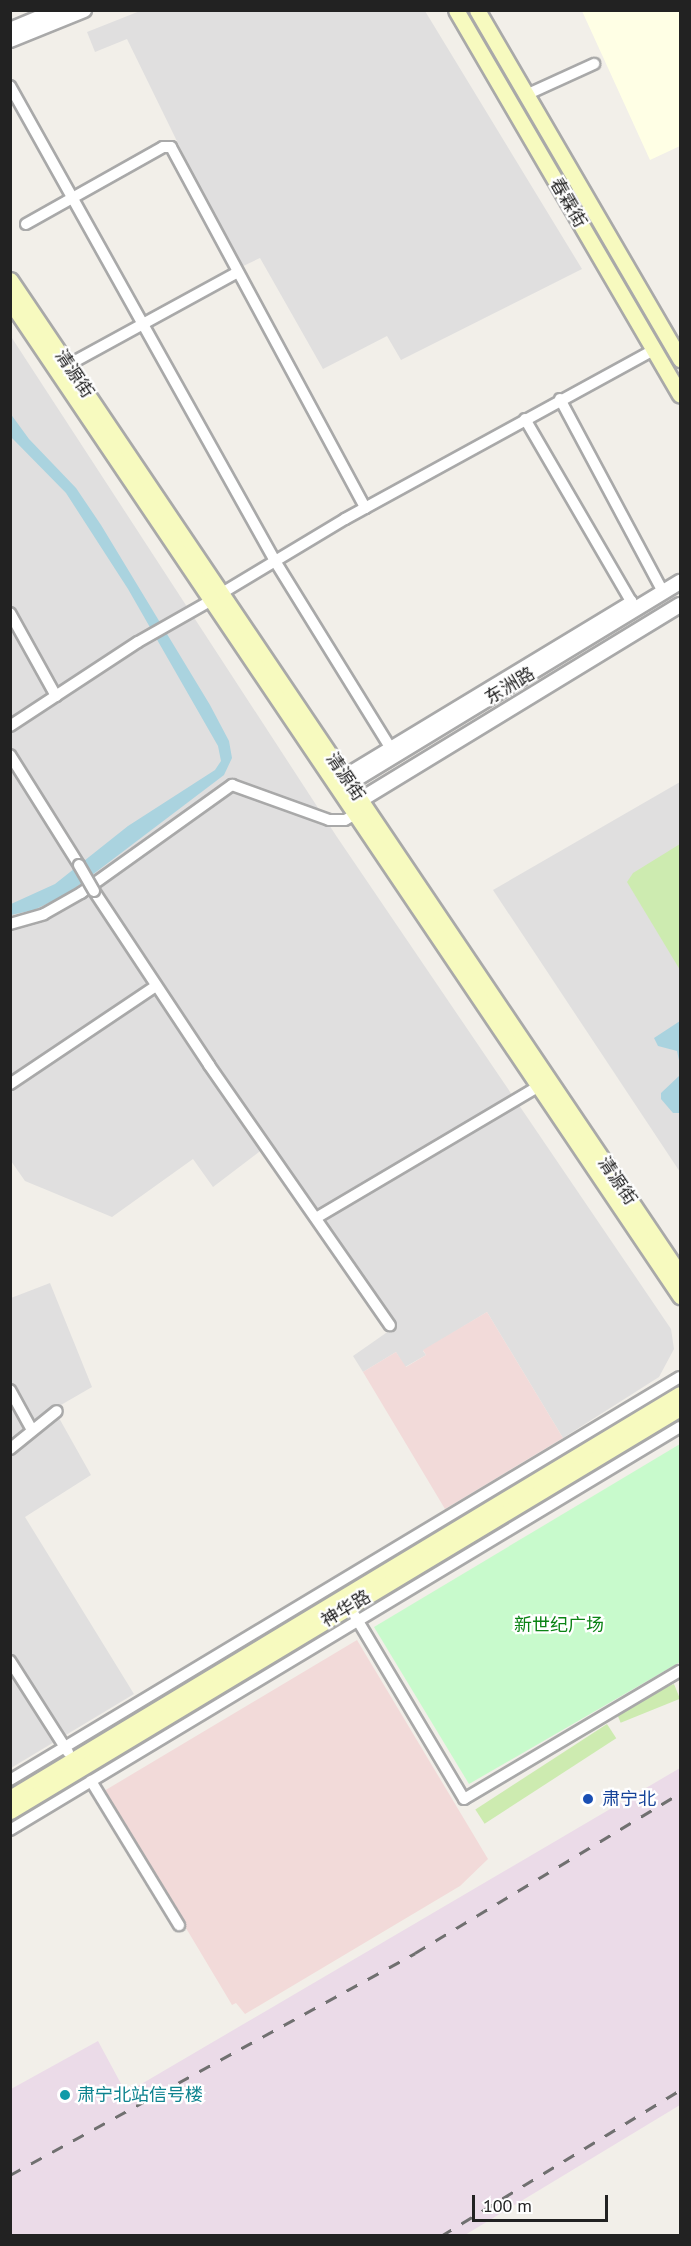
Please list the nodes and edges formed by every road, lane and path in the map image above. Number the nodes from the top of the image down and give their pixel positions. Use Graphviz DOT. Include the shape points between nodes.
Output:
graph roads {
  1 [pos="58,10"];
  2 [pos="84,10"];
  3 [pos="456,10"];
  4 [pos="477,10"];
  5 [pos="10,30"];
  6 [pos="10,40"];
  7 [pos="594,64"];
  8 [pos="10,86"];
  9 [pos="526,95"];
  10 [pos="73,198"];
  11 [pos="26,224"];
  12 [pos="236,273"];
  13 [pos="10,280"];
  14 [pos="10,301"];
  15 [pos="143,323"];
  16 [pos="654,350"];
  17 [pos="681,359"];
  18 [pos="68,365"];
  19 [pos="681,396"];
  20 [pos="560,399"];
  21 [pos="525,419"];
  22 [pos="365,508"];
  23 [pos="275,561"];
  24 [pos="681,582"];
  25 [pos="663,592"];
  26 [pos="217,597"];
  27 [pos="633,605"];
  28 [pos="681,605"];
  29 [pos="10,613"];
  30 [pos="56,696"];
  31 [pos="10,726"];
  32 [pos="393,751"];
  33 [pos="10,755"];
  34 [pos="344,782"];
  35 [pos="356,806"];
  36 [pos="10,924"];
  37 [pos="156,986"];
  38 [pos="10,1084"];
  39 [pos="539,1086"];
  40 [pos="316,1218"];
  41 [pos="681,1275"];
  42 [pos="681,1296"];
  43 [pos="390,1325"];
  44 [pos="681,1377"];
  45 [pos="10,1390"];
  46 [pos="681,1394"];
  47 [pos="681,1408"];
  48 [pos="57,1411"];
  49 [pos="681,1427"];
  50 [pos="32,1430"];
  51 [pos="10,1449"];
  52 [pos="350,1607"];
  53 [pos="358,1620"];
  54 [pos="10,1661"];
  55 [pos="681,1671"];
  56 [pos="69,1754"];
  57 [pos="10,1780"];
  58 [pos="92,1781"];
  59 [pos="10,1798"];
  60 [pos="10,1811"];
  61 [pos="10,1830"];
  62 [pos="179,1925"];
  1 -- 5 [label="street"];
  2 -- 6 [label="street"];
  3 -- 16 [label="main road, 春霖街"];
  4 -- 9 [label="main road, 春霖街"];
  7 -- 9 [label="street"];
  8 -- 10 [label="street"];
  9 -- 17 [label="main road, 春霖街"];
  10 -- 11 [label="street"];
  10 -- 12 [label="street" via="163,147 171,147"];
  10 -- 15 [label="street"];
  12 -- 15 [label="street"];
  12 -- 22 [label="street"];
  13 -- 18 [label="main road, 清源街"];
  14 -- 26 [label="main road, 清源街"];
  15 -- 18 [label="street"];
  15 -- 23 [label="street"];
  16 -- 19 [label="main road, 春霖街"];
  16 -- 20 [label="street"];
  18 -- 26 [label="main road, 清源街"];
  20 -- 21 [label="street"];
  20 -- 25 [label="street"];
  21 -- 22 [label="street"];
  21 -- 27 [label="street"];
  22 -- 23 [label="street"];
  23 -- 26 [label="street"];
  23 -- 32 [label="street"];
  24 -- 25 [label="street, 东洲路"];
  25 -- 27 [label="street, 东洲路"];
  26 -- 30 [label="street"];
  26 -- 34 [label="main road, 清源街"];
  27 -- 32 [label="street, 东洲路"];
  28 -- 35 [label="street, 东洲路"];
  29 -- 30 [label="street"];
  30 -- 31 [label="street"];
  32 -- 34 [label="street, 东洲路"];
  33 -- 37 [label="street, bridge"];
  34 -- 35 [label="main road, 清源街"];
  35 -- 36 [label="street" via="345,820 329,820 232,785 81,892 44,914"];
  35 -- 39 [label="main road, 清源街"];
  35 -- 41 [label="main road, 清源街"];
  37 -- 38 [label="street"];
  37 -- 40 [label="street"];
  39 -- 40 [label="street"];
  39 -- 42 [label="main road, 清源街"];
  40 -- 43 [label="street"];
  44 -- 56 [label="street"];
  45 -- 50 [label="street"];
  46 -- 56 [label="main road, 神华路"];
  47 -- 52 [label="main road, 神华路"];
  48 -- 50 [label="street"];
  49 -- 53 [label="street"];
  50 -- 51 [label="street"];
  52 -- 53 [label="street"];
  52 -- 60 [label="main road, 神华路"];
  53 -- 55 [label="street" via="464,1799"];
  53 -- 58 [label="street"];
  54 -- 56 [label="street"];
  56 -- 57 [label="street"];
  56 -- 59 [label="main road, 神华路"];
  58 -- 61 [label="street"];
  58 -- 62 [label="street"];
}
